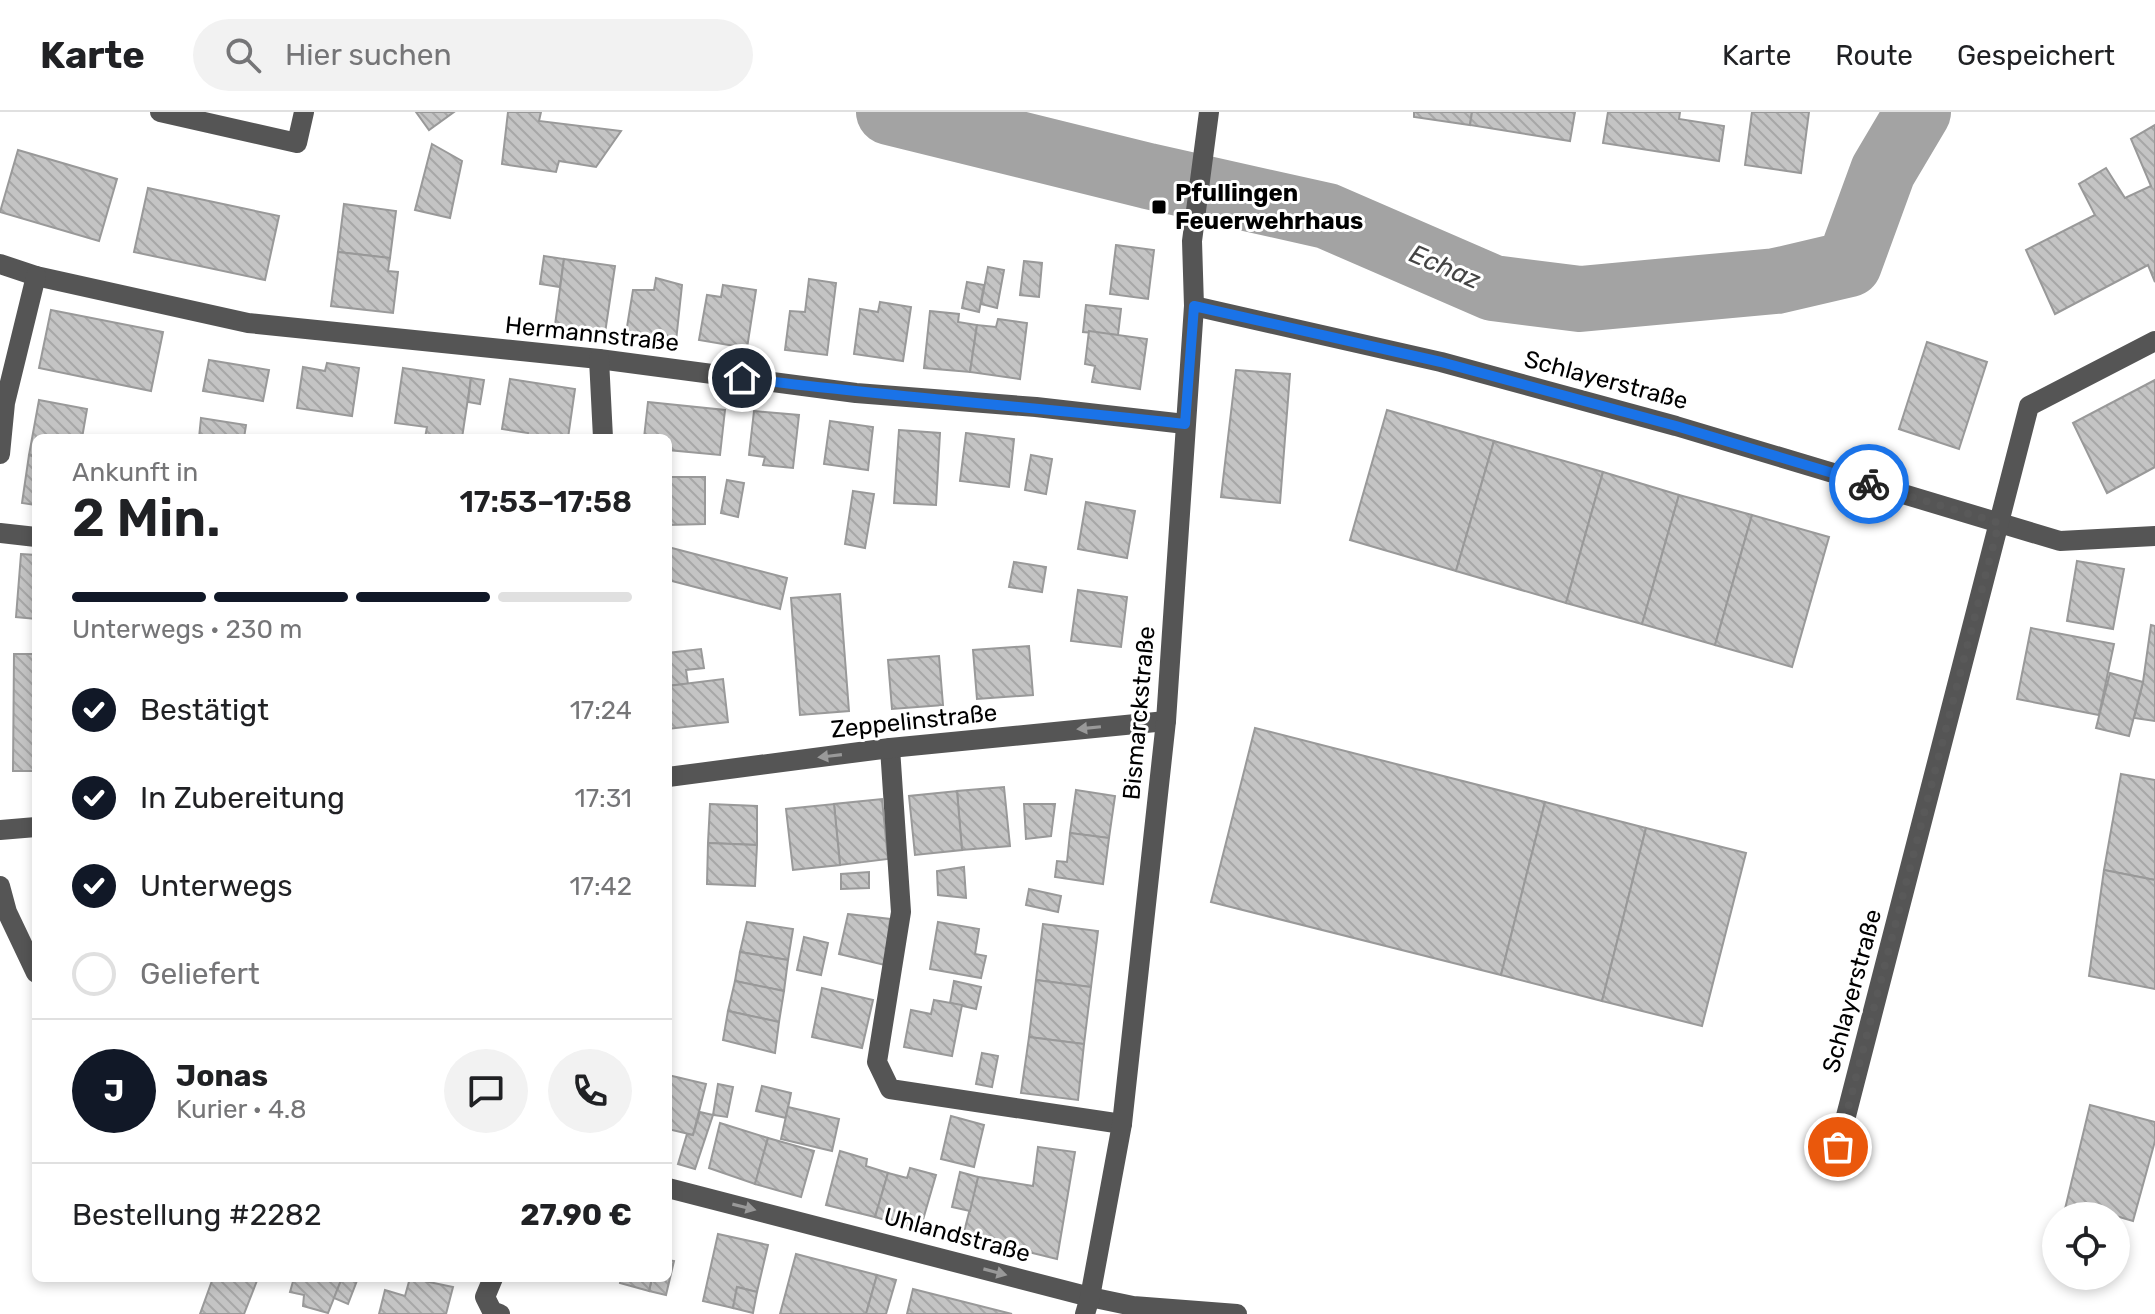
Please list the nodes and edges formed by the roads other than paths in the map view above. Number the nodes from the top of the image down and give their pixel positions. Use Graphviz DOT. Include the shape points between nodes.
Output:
graph roads {
  1 [pos="160,112"];
  2 [pos="304,112"];
  3 [pos="1209,116"];
  4 [pos="0,264"];
  5 [pos="36,276"];
  6 [pos="1194,306"];
  7 [pos="2155,341"];
  8 [pos="599,359"];
  9 [pos="1185,424"];
  10 [pos="603,434"];
  11 [pos="0,454"];
  12 [pos="1999,523"];
  13 [pos="0,533"];
  14 [pos="2155,536"];
  15 [pos="32,537"];
  16 [pos="1166,721"];
  17 [pos="890,748"];
  18 [pos="672,776"];
  19 [pos="32,827"];
  20 [pos="0,830"];
  21 [pos="0,886"];
  22 [pos="32,965"];
  23 [pos="1122,1124"];
  24 [pos="1838,1147"];
  25 [pos="672,1189"];
  26 [pos="491,1282"];
  27 [pos="1087,1306"];
  28 [pos="500,1314"];
  29 [pos="1237,1314"];
  1 -- 2 [label="street" via="297,143"];
  3 -- 6 [label="street, Bismarckstraße" via="1192,241"];
  4 -- 5 [label="street, Hermannstraße"];
  5 -- 8 [label="street, Hermannstraße" via="248,323"];
  5 -- 11 [label="street" via="5,403"];
  6 -- 9 [label="street, Bismarckstraße"];
  6 -- 12 [label="street, Schlayerstraße" via="1441,362"];
  7 -- 12 [label="street, Schlayerstraße" via="2029,406"];
  8 -- 9 [label="street, Hermannstraße" via="856,393"];
  8 -- 10 [label="street"];
  9 -- 16 [label="street, Bismarckstraße"];
  12 -- 14 [label="street, Schlayerstraße" via="2060,541"];
  12 -- 24 [label="street, Schlayerstraße"];
  13 -- 15 [label="street"];
  16 -- 17 [label="street, Zeppelinstraße, one-way"];
  16 -- 23 [label="street, Bismarckstraße"];
  17 -- 18 [label="street, Zeppelinstraße, one-way"];
  17 -- 23 [label="street" via="901,912 877,1062 890,1089"];
  19 -- 20 [label="street"];
  21 -- 22 [label="street"];
  23 -- 27 [label="street, Bismarckstraße"];
  25 -- 27 [label="street, Uhlandstraße, one-way"];
  26 -- 28 [label="street" via="485,1297 492,1311"];
  27 -- 29 [label="street, Uhlandstraße"];
}
